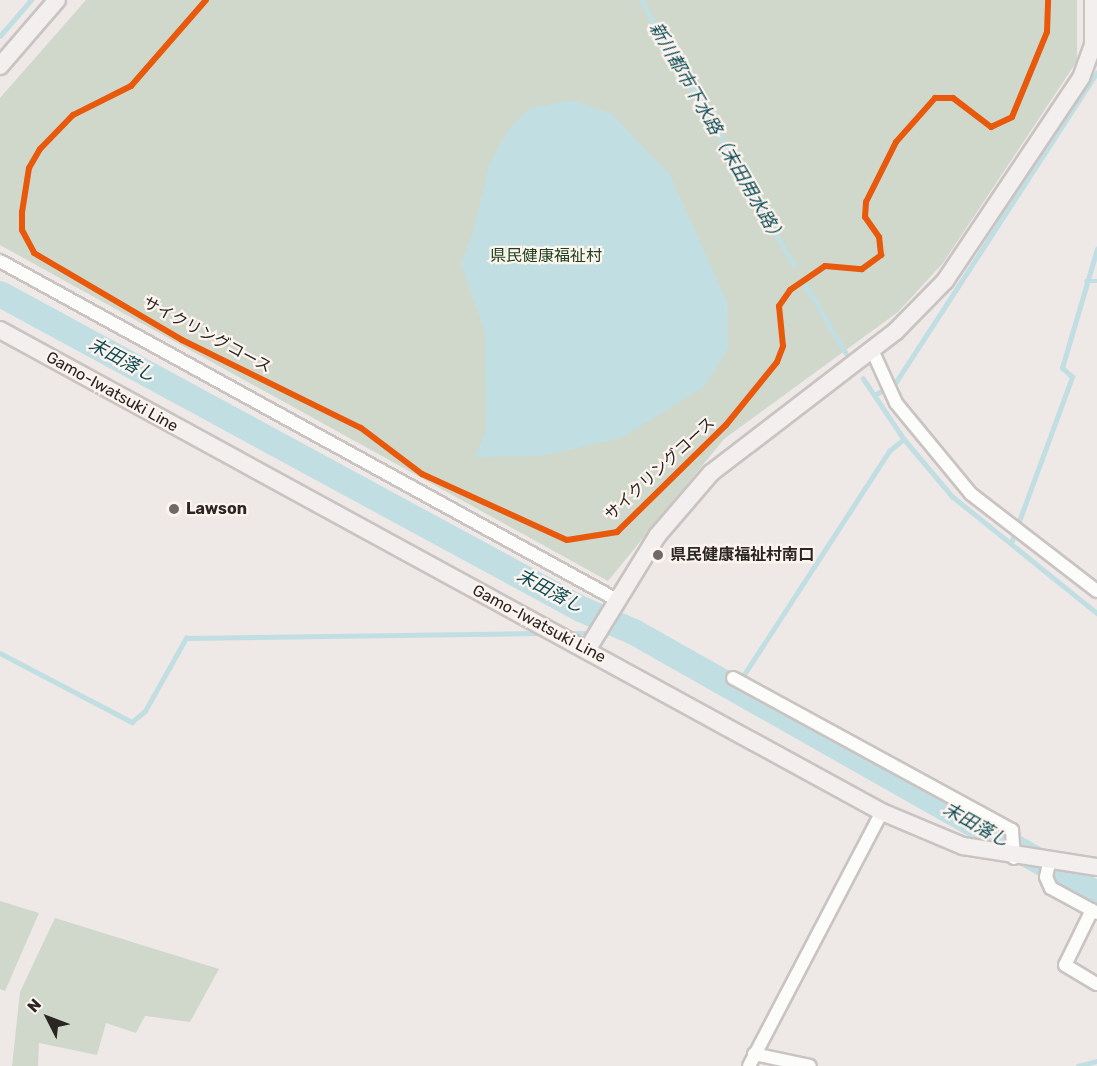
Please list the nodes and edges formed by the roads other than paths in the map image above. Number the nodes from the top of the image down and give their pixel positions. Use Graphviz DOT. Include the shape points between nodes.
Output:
graph roads {
  1 [pos="57,0"];
  2 [pos="1093,0"];
  3 [pos="0,66"];
  4 [pos="0,261"];
  5 [pos="0,330"];
  6 [pos="872,350"];
  7 [pos="1097,591"];
  8 [pos="617,600"];
  9 [pos="586,650"];
  10 [pos="733,678"];
  11 [pos="882,812"];
  12 [pos="1014,858"];
  13 [pos="1049,863"];
  14 [pos="1097,867"];
  15 [pos="1095,912"];
  16 [pos="1097,984"];
  17 [pos="752,1060"];
  18 [pos="810,1066"];
  1 -- 3 [label="main road"];
  2 -- 6 [label="main road" via="1093,45 1081,78 945,280"];
  4 -- 8 [label="street"];
  5 -- 9 [label="main road, Gamo-Iwatsuki Line"];
  6 -- 7 [label="street" via="896,403 971,494"];
  6 -- 8 [label="main road" via="711,473 657,536"];
  8 -- 9 [label="main road"];
  9 -- 11 [label="main road, Gamo-Iwatsuki Line"];
  10 -- 12 [label="street" via="1012,830"];
  11 -- 12 [label="main road, Gamo-Iwatsuki Line" via="963,846"];
  11 -- 17 [label="street"];
  12 -- 13 [label="main road, Gamo-Iwatsuki Line"];
  13 -- 14 [label="main road, Gamo-Iwatsuki Line"];
  13 -- 15 [label="street" via="1046,877 1051,888"];
  15 -- 16 [label="street" via="1065,965"];
  17 -- 18 [label="street"];
}
